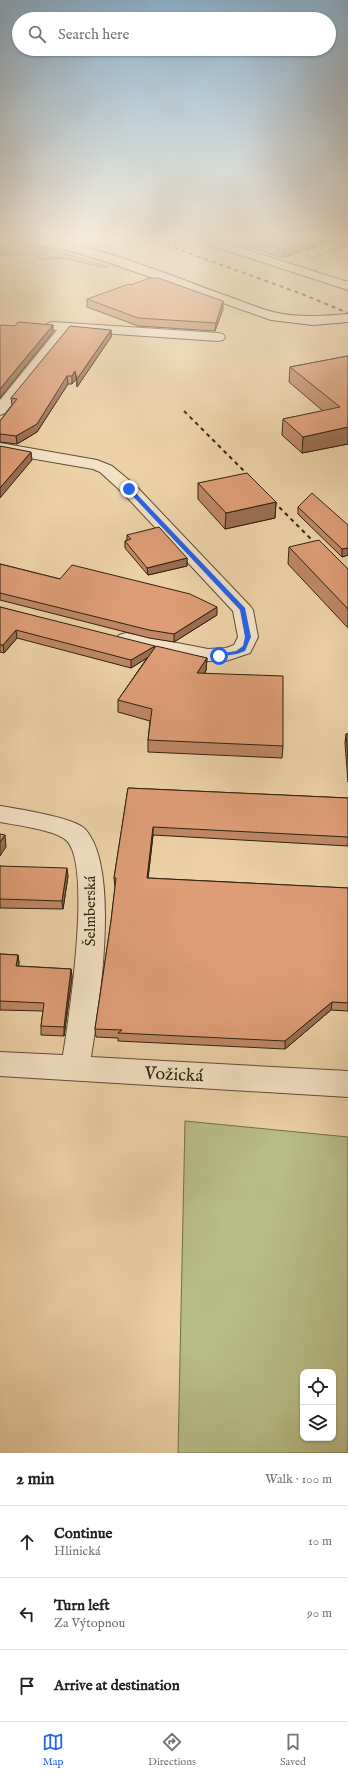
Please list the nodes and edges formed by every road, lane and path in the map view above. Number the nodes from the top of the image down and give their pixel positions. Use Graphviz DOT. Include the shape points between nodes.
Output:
graph roads {
  1 [pos="240,305"];
  2 [pos="348,318"];
  3 [pos="218,337"];
  4 [pos="0,410"];
  5 [pos="0,448"];
  6 [pos="112,635"];
  7 [pos="0,814"];
  8 [pos="0,1064"];
  9 [pos="75,1068"];
  10 [pos="348,1084"];
  1 -- 2 [label="street" via="271,316 307,321"];
  3 -- 4 [label="street" via="60,327"];
  5 -- 6 [label="street" via="97,464 114,475 243,610 248,637 243,649 229,654 208,655 149,645"];
  7 -- 9 [label="street, Šelmberská" via="64,829 76,836 87,854 90,884 90,949"];
  8 -- 9 [label="street, Vožická"];
  9 -- 10 [label="street, Vožická"];
}
